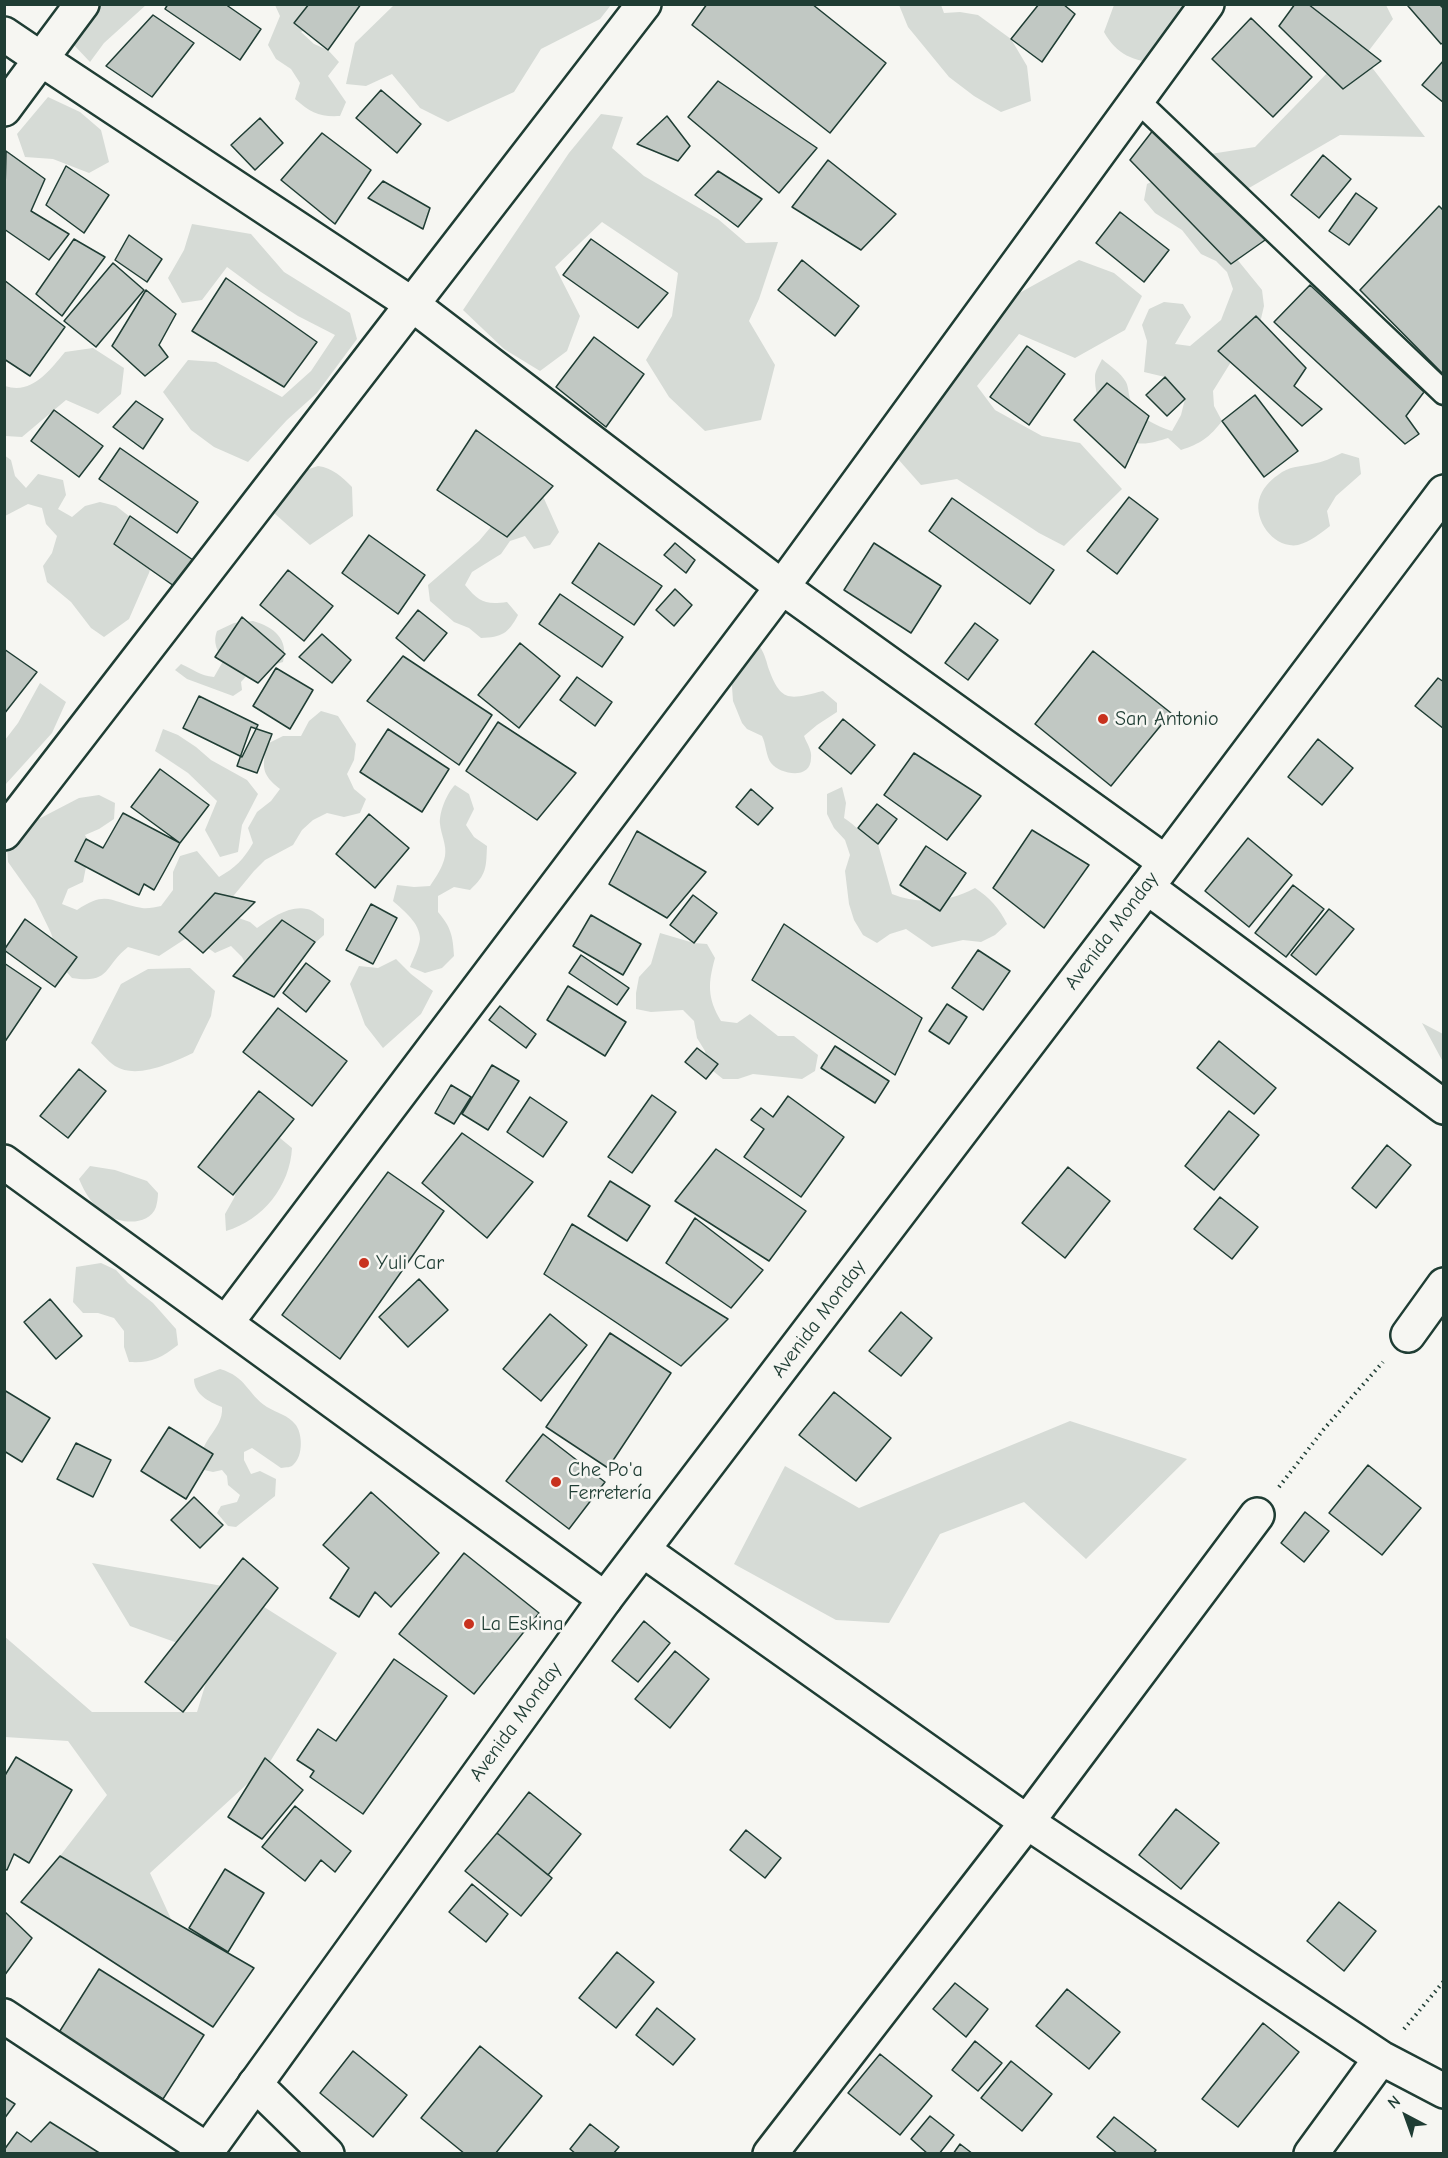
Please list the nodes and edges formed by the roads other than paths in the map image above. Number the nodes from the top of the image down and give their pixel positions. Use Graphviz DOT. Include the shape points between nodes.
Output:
graph roads {
  1 [pos="82,4"];
  2 [pos="644,4"];
  3 [pos="1206,4"];
  4 [pos="4,34"];
  5 [pos="41,59"];
  6 [pos="1137,100"];
  7 [pos="4,109"];
  8 [pos="413,305"];
  9 [pos="1443,393"];
  10 [pos="1443,492"];
  11 [pos="782,586"];
  12 [pos="4,833"];
  13 [pos="1156,874"];
  14 [pos="1443,1107"];
  15 [pos="4,1161"];
  16 [pos="1443,1285"];
  17 [pos="226,1323"];
  18 [pos="1408,1335"];
  19 [pos="1257,1515"];
  20 [pos="643,1550"];
  21 [pos="605,1599"];
  22 [pos="1027,1822"];
  23 [pos="4,2016"];
  24 [pos="1381,2058"];
  25 [pos="255,2085"];
  26 [pos="1443,2091"];
  27 [pos="206,2152"];
  28 [pos="327,2154"];
  29 [pos="770,2154"];
  30 [pos="1311,2154"];
  1 -- 5 [label="street"];
  2 -- 8 [label="street"];
  3 -- 6 [label="street"];
  4 -- 5 [label="street"];
  5 -- 7 [label="street"];
  5 -- 8 [label="street"];
  6 -- 9 [label="lane"];
  6 -- 11 [label="street"];
  8 -- 11 [label="street"];
  8 -- 12 [label="street"];
  10 -- 13 [label="street, Avenida Monday"];
  11 -- 13 [label="street"];
  11 -- 17 [label="street"];
  13 -- 14 [label="street"];
  13 -- 20 [label="street, Avenida Monday"];
  15 -- 17 [label="street"];
  16 -- 18 [label="street"];
  17 -- 21 [label="street"];
  19 -- 22 [label="street"];
  20 -- 21 [label="street, Avenida Monday"];
  20 -- 22 [label="street"];
  21 -- 25 [label="street, Avenida Monday"];
  22 -- 24 [label="street"];
  22 -- 29 [label="street"];
  23 -- 27 [label="street"];
  24 -- 26 [label="street"];
  24 -- 30 [label="street"];
  25 -- 27 [label="street, Avenida Monday"];
  25 -- 28 [label="street"];
}
